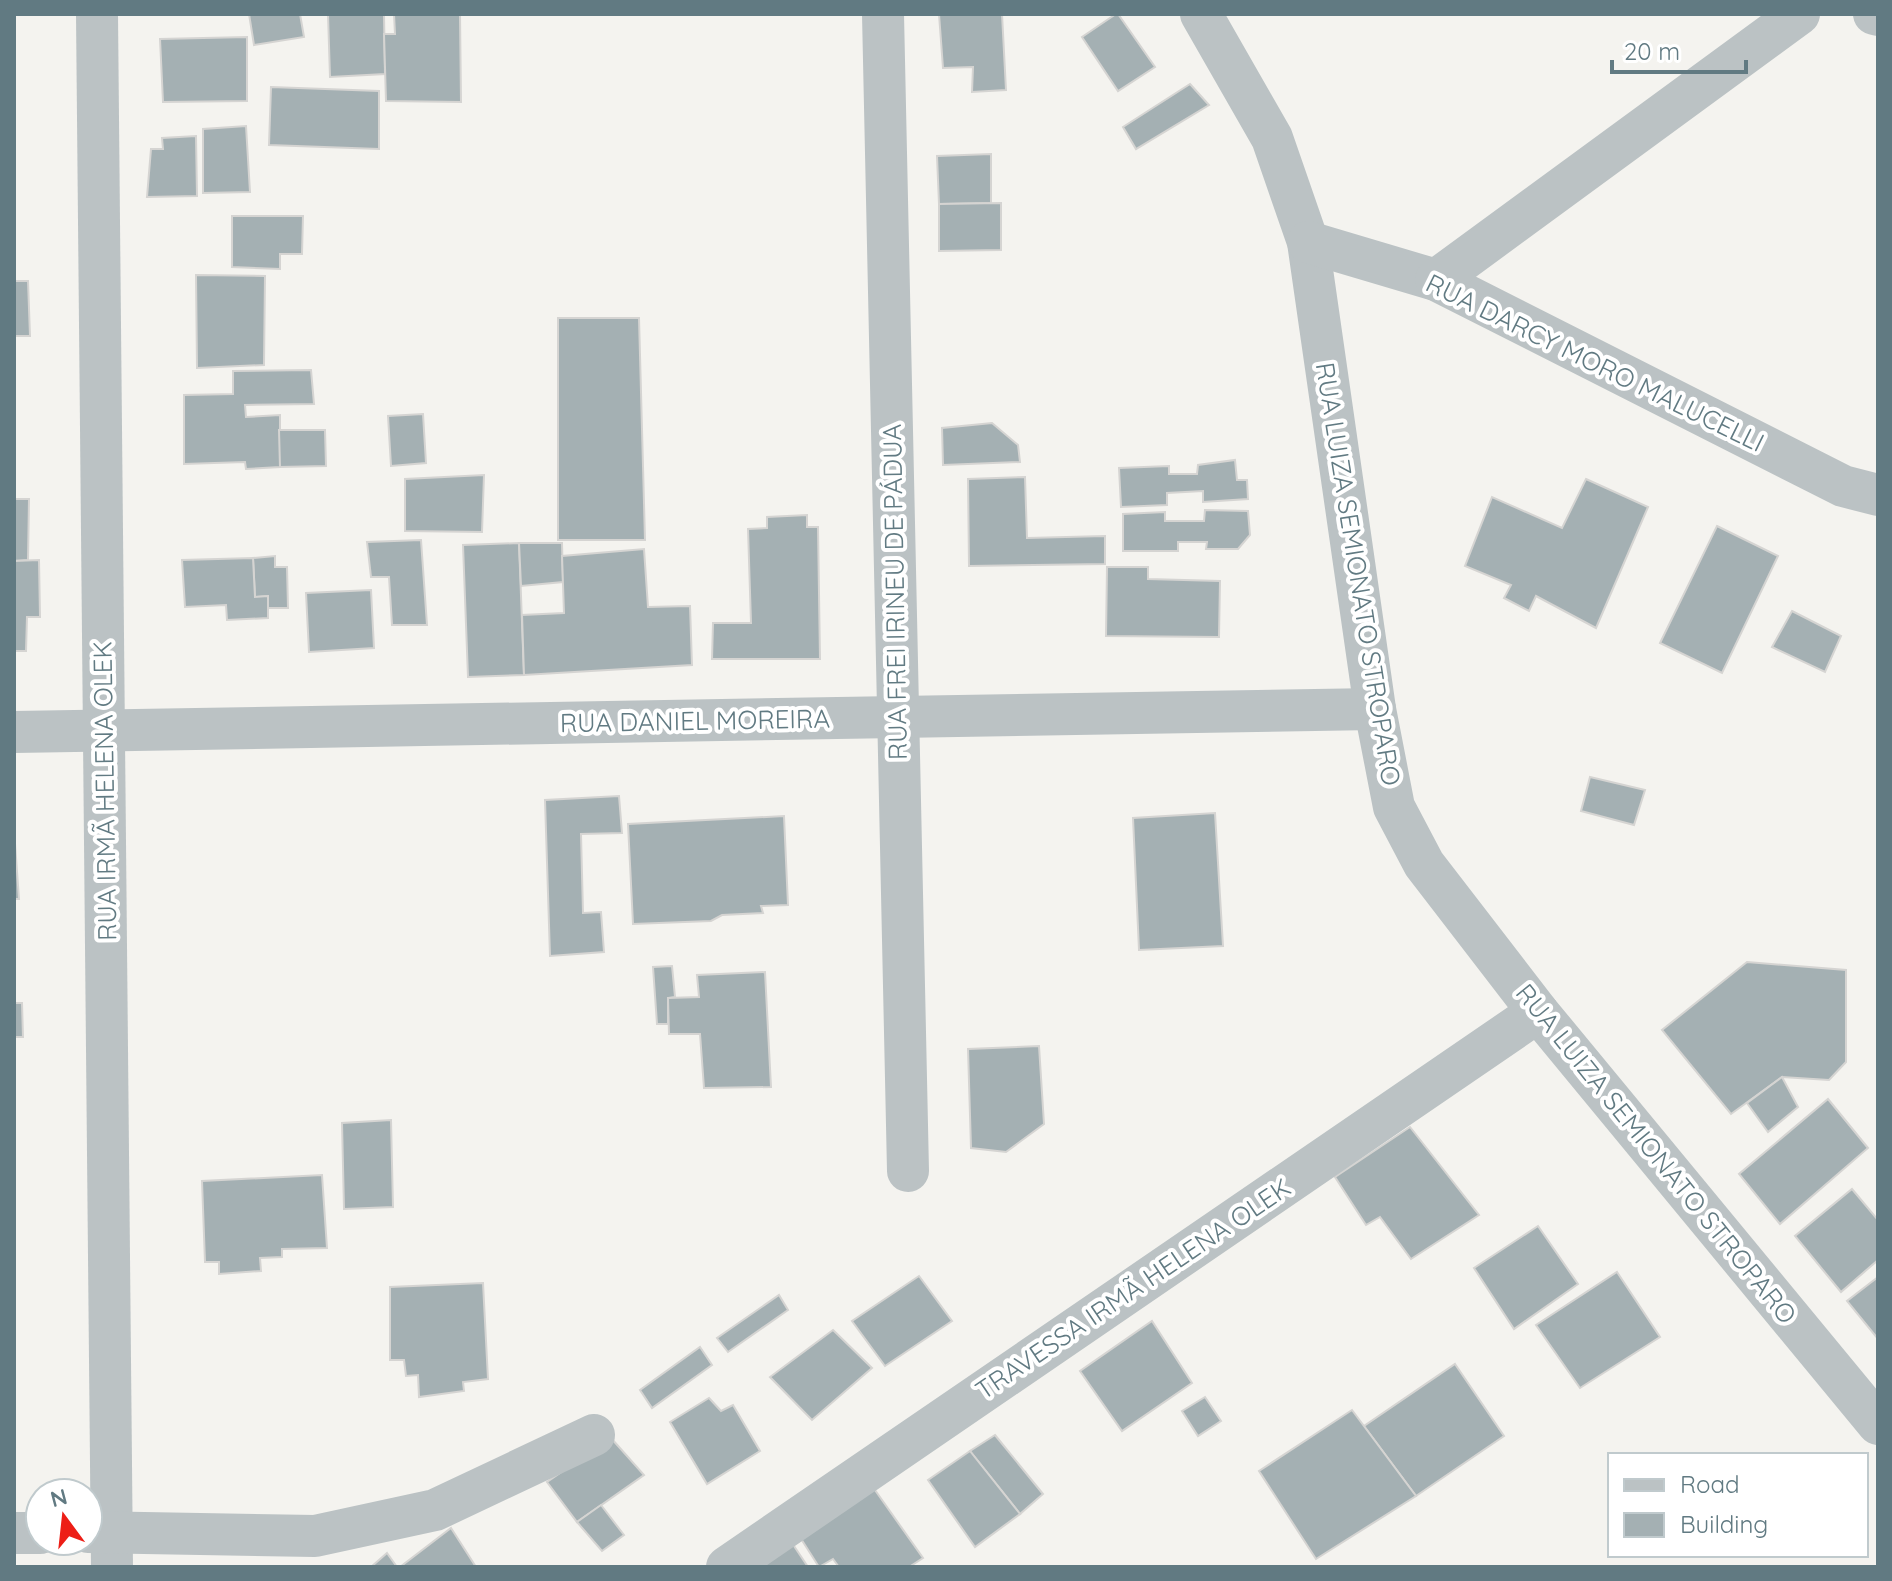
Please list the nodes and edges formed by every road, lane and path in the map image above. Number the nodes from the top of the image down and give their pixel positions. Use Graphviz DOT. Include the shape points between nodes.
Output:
graph roads {
  1 [pos="97,14"];
  2 [pos="883,14"];
  3 [pos="1201,14"];
  4 [pos="1799,14"];
  5 [pos="1308,242"];
  6 [pos="1436,280"];
  7 [pos="1878,495"];
  8 [pos="1375,709"];
  9 [pos="898,718"];
  10 [pos="104,730"];
  11 [pos="14,732"];
  12 [pos="1538,1012"];
  13 [pos="908,1171"];
  14 [pos="1878,1424"];
  15 [pos="594,1435"];
  16 [pos="104,1477"];
  17 [pos="104,1544"];
  18 [pos="727,1567"];
  1 -- 10 [label="street, RUA IRMÃ HELENA OLEK"];
  2 -- 9 [label="street, RUA FREI IRINEU DE PÁDUA"];
  3 -- 5 [label="street, RUA LUIZA SEMIONATO STROPARO" via="1272,138"];
  4 -- 6 [label="street"];
  5 -- 6 [label="street, RUA DARCY MORO MALUCELLI"];
  5 -- 8 [label="street, RUA LUIZA SEMIONATO STROPARO"];
  6 -- 7 [label="street, RUA DARCY MORO MALUCELLI" via="1843,486"];
  8 -- 9 [label="street, RUA DANIEL MOREIRA"];
  8 -- 12 [label="street, RUA LUIZA SEMIONATO STROPARO" via="1394,807 1424,864"];
  9 -- 10 [label="street, RUA DANIEL MOREIRA"];
  9 -- 13 [label="street, RUA FREI IRINEU DE PÁDUA"];
  10 -- 11 [label="street, RUA DANIEL MOREIRA"];
  10 -- 16 [label="street, RUA IRMÃ HELENA OLEK"];
  12 -- 14 [label="street, RUA LUIZA SEMIONATO STROPARO"];
  12 -- 18 [label="street, TRAVESSA IRMÃ HELENA OLEK"];
  15 -- 17 [label="street" via="435,1510 315,1536"];
}
